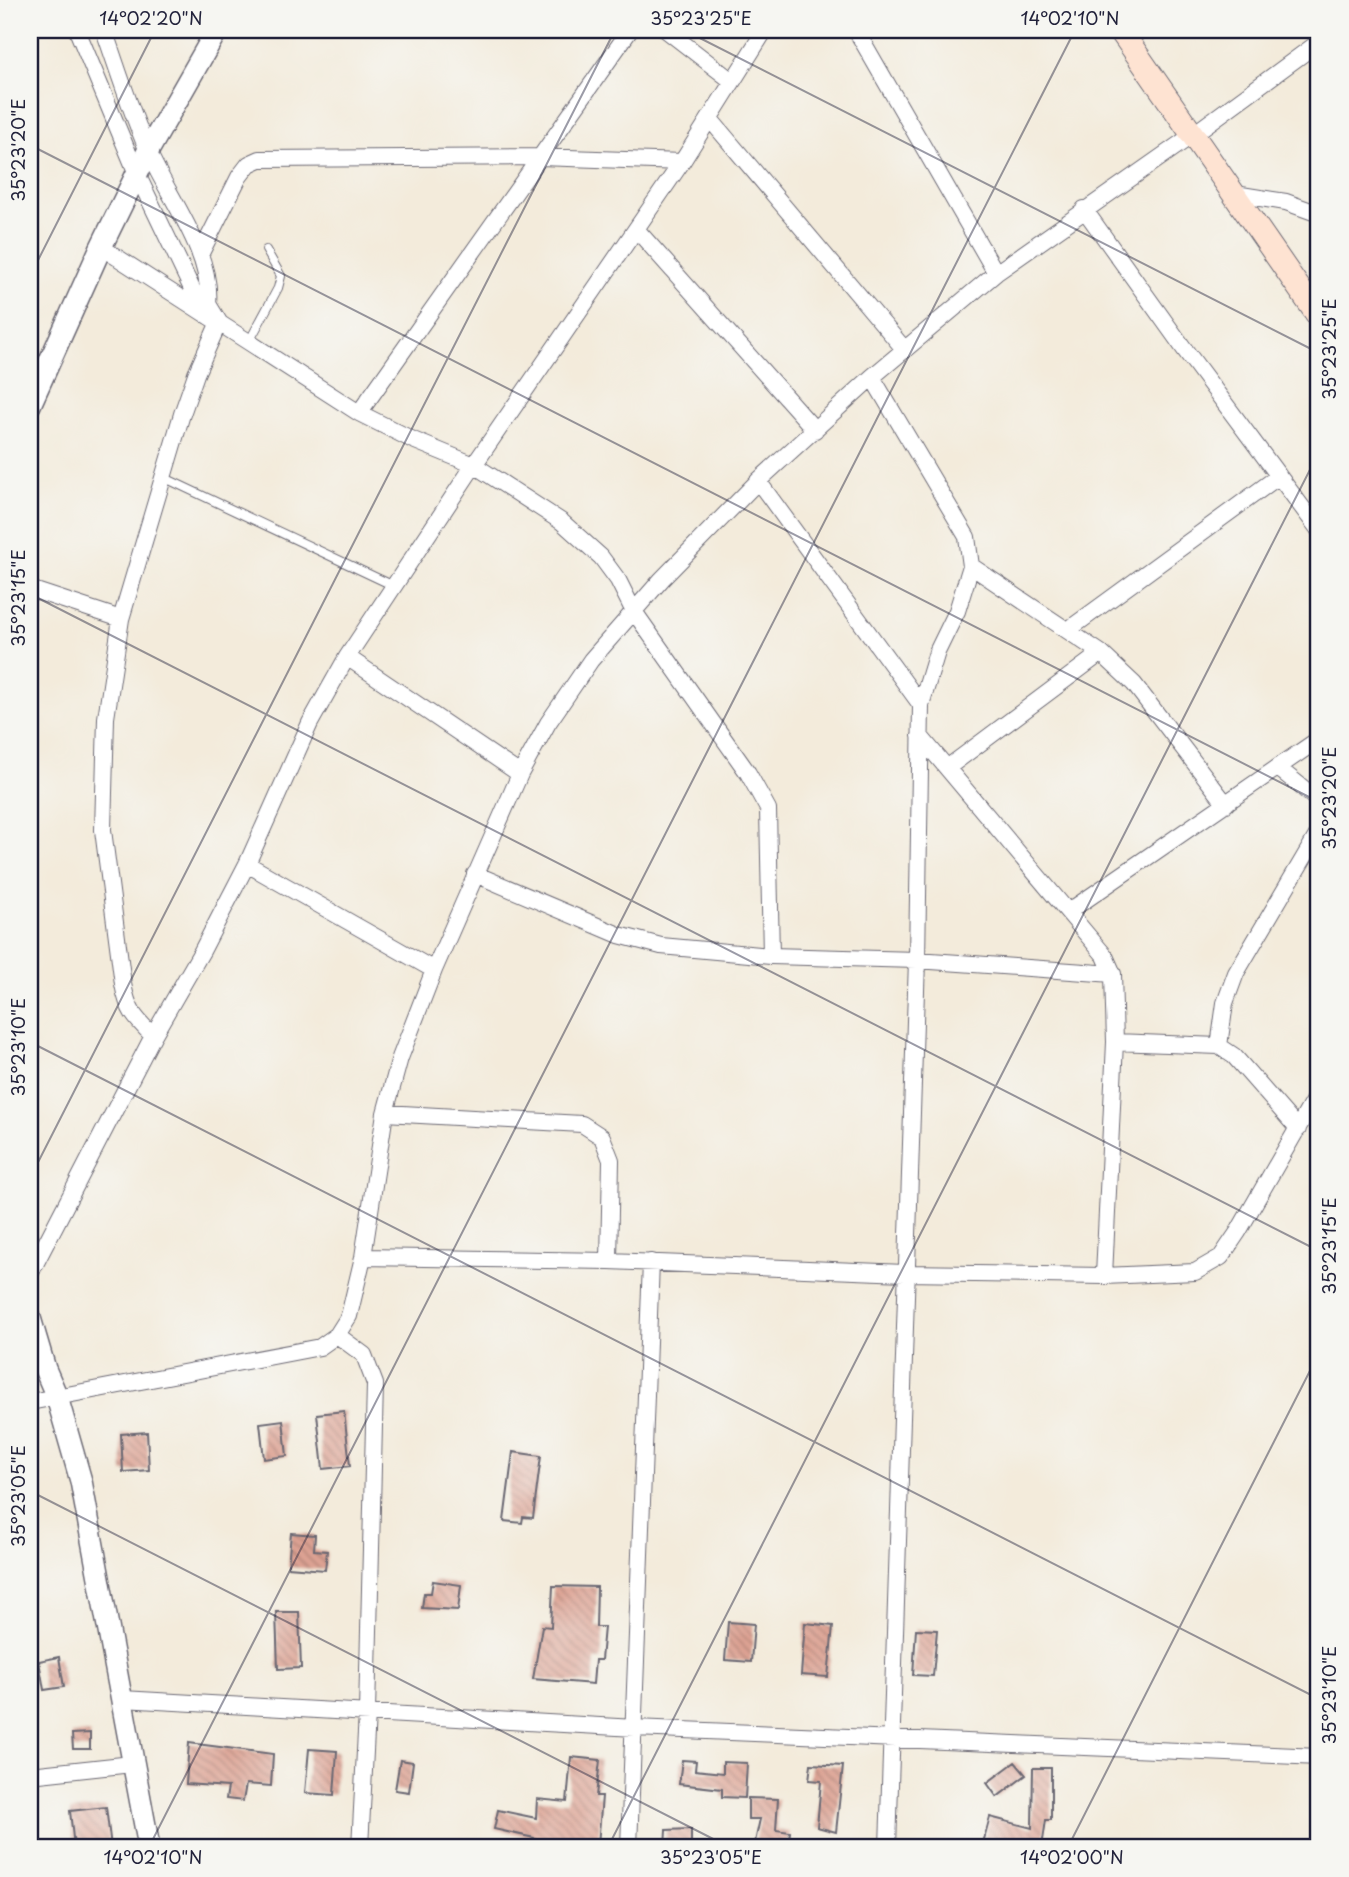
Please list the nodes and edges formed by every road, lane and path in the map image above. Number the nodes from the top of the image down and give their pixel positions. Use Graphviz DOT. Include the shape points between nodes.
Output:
graph roads {
  1 [pos="77,30"];
  2 [pos="104,30"];
  3 [pos="217,30"];
  4 [pos="630,30"];
  5 [pos="666,30"];
  6 [pos="765,30"];
  7 [pos="856,30"];
  8 [pos="1120,30"];
  9 [pos="1319,42"];
  10 [pos="732,80"];
  11 [pos="710,119"];
  12 [pos="1191,136"];
  13 [pos="148,151"];
  14 [pos="540,157"];
  15 [pos="682,162"];
  16 [pos="137,174"];
  17 [pos="1236,194"];
  18 [pos="1084,209"];
  19 [pos="1319,214"];
  20 [pos="636,229"];
  21 [pos="101,247"];
  22 [pos="266,250"];
  23 [pos="200,255"];
  24 [pos="996,272"];
  25 [pos="208,304"];
  26 [pos="1319,317"];
  27 [pos="219,322"];
  28 [pos="249,342"];
  29 [pos="905,350"];
  30 [pos="872,377"];
  31 [pos="30,405"];
  32 [pos="359,413"];
  33 [pos="815,429"];
  34 [pos="474,465"];
  35 [pos="1279,475"];
  36 [pos="165,478"];
  37 [pos="758,481"];
  38 [pos="1319,530"];
  39 [pos="971,566"];
  40 [pos="394,586"];
  41 [pos="30,589"];
  42 [pos="633,610"];
  43 [pos="121,619"];
  44 [pos="1068,630"];
  45 [pos="1101,653"];
  46 [pos="348,657"];
  47 [pos="921,705"];
  48 [pos="920,736"];
  49 [pos="1319,739"];
  50 [pos="947,768"];
  51 [pos="1278,768"];
  52 [pos="520,774"];
  53 [pos="1319,801"];
  54 [pos="1226,804"];
  55 [pos="1319,832"];
  56 [pos="247,864"];
  57 [pos="475,874"];
  58 [pos="1068,912"];
  59 [pos="771,956"];
  60 [pos="917,960"];
  61 [pos="434,970"];
  62 [pos="1113,974"];
  63 [pos="153,1036"];
  64 [pos="1115,1042"];
  65 [pos="1219,1046"];
  66 [pos="1319,1091"];
  67 [pos="385,1113"];
  68 [pos="1298,1129"];
  69 [pos="363,1257"];
  70 [pos="609,1261"];
  71 [pos="651,1262"];
  72 [pos="905,1273"];
  73 [pos="30,1274"];
  74 [pos="1104,1276"];
  75 [pos="30,1318"];
  76 [pos="337,1335"];
  77 [pos="57,1397"];
  78 [pos="30,1402"];
  79 [pos="122,1699"];
  80 [pos="367,1713"];
  81 [pos="635,1728"];
  82 [pos="890,1739"];
  83 [pos="1319,1757"];
  84 [pos="132,1764"];
  85 [pos="30,1775"];
  86 [pos="149,1847"];
  87 [pos="360,1847"];
  88 [pos="629,1847"];
  89 [pos="888,1847"];
  1 -- 16 [label="street"];
  2 -- 13 [label="street"];
  3 -- 13 [label="street"];
  4 -- 14 [label="street"];
  5 -- 10 [label="street"];
  6 -- 10 [label="street"];
  7 -- 24 [label="street"];
  8 -- 12 [label="main road"];
  9 -- 12 [label="street"];
  10 -- 11 [label="street"];
  11 -- 15 [label="street"];
  11 -- 29 [label="street"];
  12 -- 17 [label="main road"];
  12 -- 18 [label="street"];
  13 -- 16 [label="street"];
  13 -- 23 [label="street"];
  14 -- 15 [label="street"];
  14 -- 23 [label="street" via="260,159 239,177"];
  14 -- 32 [label="street"];
  15 -- 20 [label="street"];
  16 -- 21 [label="street"];
  16 -- 25 [label="street" via="194,293"];
  17 -- 19 [label="street" via="1286,202"];
  17 -- 26 [label="main road"];
  18 -- 24 [label="street"];
  18 -- 35 [label="street"];
  20 -- 33 [label="street"];
  20 -- 34 [label="street"];
  21 -- 27 [label="street"];
  21 -- 31 [label="street"];
  22 -- 28 [label="lane" via="281,276"];
  23 -- 25 [label="street" via="210,287"];
  24 -- 29 [label="street"];
  25 -- 27 [label="street"];
  27 -- 28 [label="street"];
  27 -- 36 [label="street" via="196,374"];
  28 -- 32 [label="street"];
  29 -- 30 [label="street"];
  30 -- 33 [label="street"];
  30 -- 39 [label="street" via="967,537"];
  32 -- 34 [label="street"];
  33 -- 37 [label="street"];
  34 -- 40 [label="street"];
  34 -- 42 [label="street" via="582,539 618,580"];
  35 -- 38 [label="street"];
  35 -- 44 [label="street"];
  36 -- 40 [label="lane"];
  36 -- 43 [label="street"];
  37 -- 42 [label="street"];
  37 -- 47 [label="street"];
  39 -- 44 [label="street"];
  39 -- 47 [label="street"];
  40 -- 46 [label="street"];
  41 -- 43 [label="street"];
  42 -- 52 [label="street" via="591,660"];
  42 -- 59 [label="street" via="748,773 768,809"];
  43 -- 63 [label="street" via="106,718 103,830 127,1006"];
  44 -- 45 [label="street"];
  45 -- 50 [label="street"];
  45 -- 54 [label="street" via="1134,684"];
  46 -- 52 [label="street"];
  46 -- 56 [label="street" via="310,723"];
  47 -- 48 [label="street"];
  48 -- 50 [label="street"];
  48 -- 60 [label="street"];
  49 -- 51 [label="street"];
  50 -- 58 [label="street"];
  51 -- 53 [label="street"];
  51 -- 54 [label="street"];
  52 -- 57 [label="street"];
  54 -- 58 [label="street"];
  55 -- 65 [label="street" via="1236,973 1225,1003"];
  56 -- 61 [label="street"];
  56 -- 63 [label="street"];
  57 -- 59 [label="street" via="619,935 661,946"];
  57 -- 61 [label="street"];
  58 -- 62 [label="street" via="1105,956"];
  59 -- 60 [label="street"];
  60 -- 62 [label="street"];
  60 -- 72 [label="street"];
  61 -- 67 [label="street" via="400,1058"];
  62 -- 64 [label="street"];
  63 -- 73 [label="street"];
  64 -- 65 [label="street"];
  64 -- 74 [label="street"];
  65 -- 68 [label="street" via="1234,1056"];
  66 -- 68 [label="street"];
  67 -- 69 [label="street"];
  67 -- 70 [label="street" via="582,1124 602,1136 611,1160"];
  68 -- 74 [label="street" via="1221,1258 1195,1272"];
  69 -- 70 [label="street"];
  69 -- 76 [label="street" via="349,1316"];
  70 -- 71 [label="street"];
  71 -- 72 [label="street"];
  71 -- 81 [label="street"];
  72 -- 74 [label="street"];
  72 -- 82 [label="street"];
  75 -- 77 [label="street"];
  76 -- 77 [label="street" via="320,1347"];
  76 -- 80 [label="street" via="364,1355 375,1384"];
  77 -- 78 [label="street"];
  77 -- 79 [label="street" via="81,1481"];
  79 -- 80 [label="street"];
  79 -- 84 [label="street"];
  80 -- 81 [label="street"];
  80 -- 87 [label="street"];
  81 -- 82 [label="street"];
  81 -- 88 [label="street"];
  82 -- 83 [label="street"];
  82 -- 89 [label="street"];
  84 -- 85 [label="street"];
  84 -- 86 [label="street"];
}
